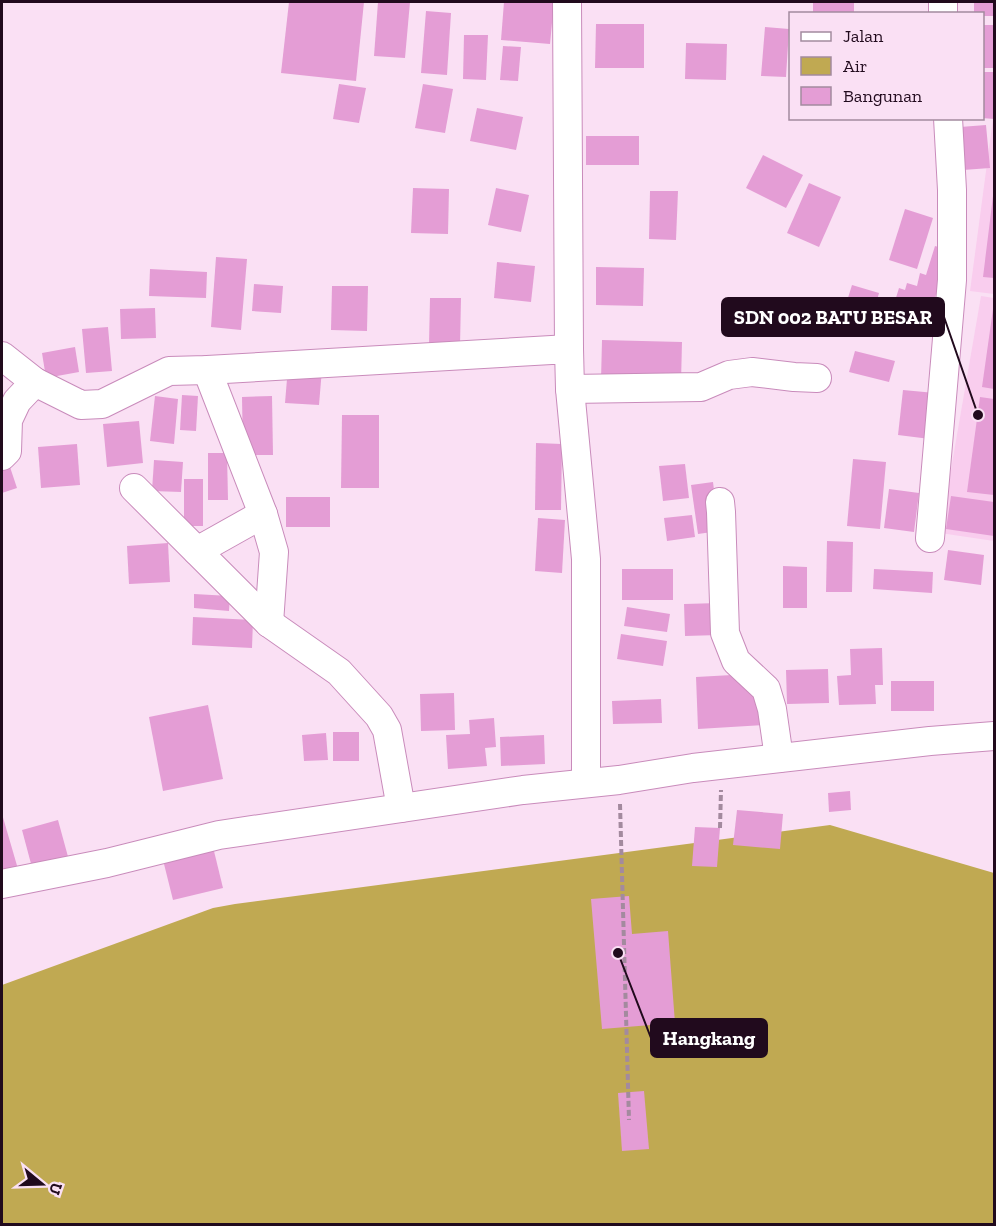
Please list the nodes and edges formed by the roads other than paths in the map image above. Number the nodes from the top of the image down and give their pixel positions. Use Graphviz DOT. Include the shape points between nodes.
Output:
graph roads {
  1 [pos="567,2"];
  2 [pos="948,120"];
  3 [pos="569,349"];
  4 [pos="2,356"];
  5 [pos="207,370"];
  6 [pos="817,378"];
  7 [pos="35,382"];
  8 [pos="570,389"];
  9 [pos="2,456"];
  10 [pos="134,488"];
  11 [pos="720,502"];
  12 [pos="263,514"];
  13 [pos="930,538"];
  14 [pos="196,551"];
  15 [pos="269,623"];
  16 [pos="994,736"];
  17 [pos="778,758"];
  18 [pos="586,783"];
  19 [pos="402,808"];
  20 [pos="2,884"];
  1 -- 3 [label="street"];
  2 -- 13 [label="street" via="952,280"];
  3 -- 5 [label="street"];
  3 -- 8 [label="street"];
  4 -- 7 [label="street"];
  5 -- 7 [label="street" via="170,371 102,404 81,405"];
  5 -- 12 [label="street"];
  6 -- 8 [label="street" via="752,372 729,375 700,387"];
  7 -- 9 [label="street" via="17,401 8,420 7,451"];
  8 -- 18 [label="street" via="585,559"];
  10 -- 14 [label="street"];
  11 -- 17 [label="street" via="724,633 736,662 766,689"];
  12 -- 14 [label="street"];
  12 -- 15 [label="street" via="274,552"];
  14 -- 15 [label="street"];
  15 -- 19 [label="street" via="339,672 379,716 387,730"];
  16 -- 17 [label="street"];
  17 -- 18 [label="street"];
  18 -- 19 [label="street"];
  19 -- 20 [label="street" via="219,835"];
}
